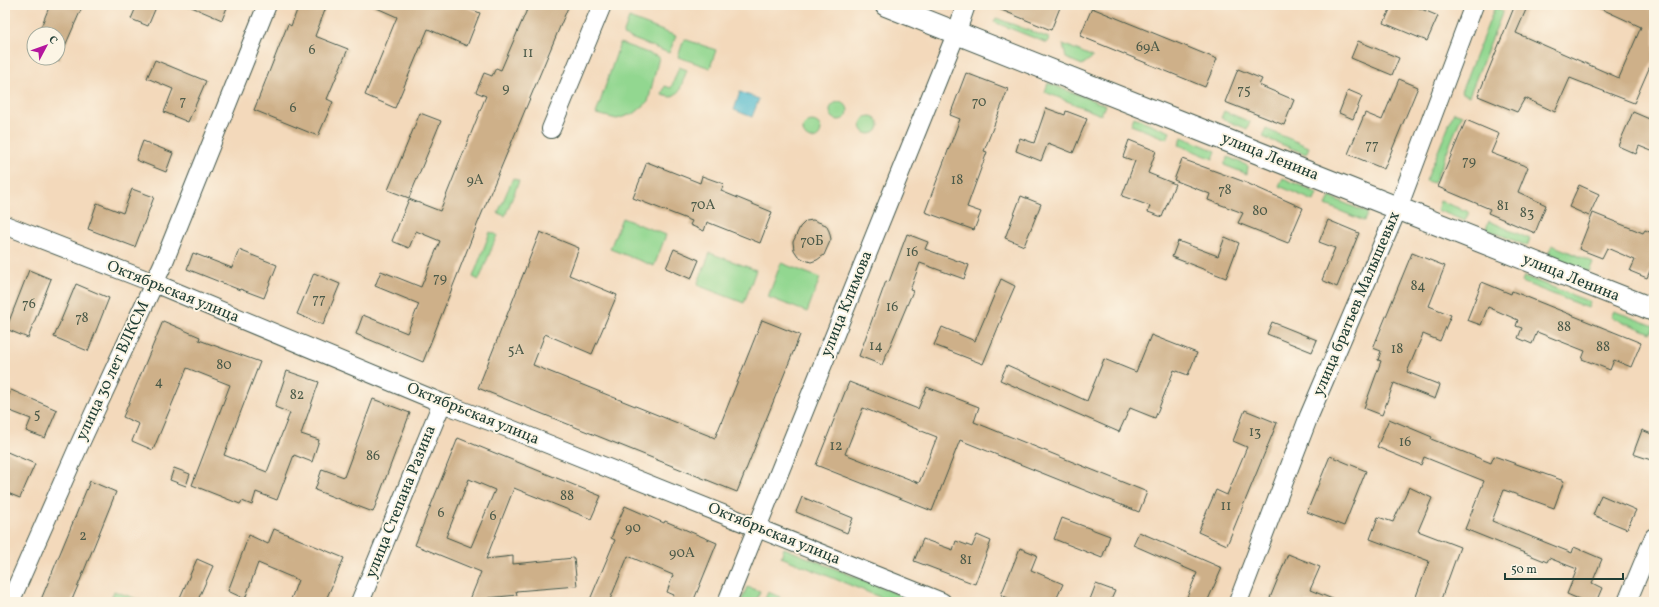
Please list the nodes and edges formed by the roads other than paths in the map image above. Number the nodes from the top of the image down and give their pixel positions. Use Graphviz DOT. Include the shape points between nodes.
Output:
graph roads {
  1 [pos="267,5"];
  2 [pos="602,5"];
  3 [pos="886,5"];
  4 [pos="966,5"];
  5 [pos="1474,5"];
  6 [pos="956,34"];
  7 [pos="551,129"];
  8 [pos="1398,208"];
  9 [pos="5,225"];
  10 [pos="154,283"];
  11 [pos="1654,310"];
  12 [pos="442,403"];
  13 [pos="757,528"];
  14 [pos="1654,537"];
  15 [pos="10,602"];
  16 [pos="360,602"];
  17 [pos="727,602"];
  18 [pos="942,602"];
  19 [pos="1238,602"];
  20 [pos="1627,602"];
  1 -- 10 [label="street, улица 30 лет ВЛКСМ"];
  2 -- 7 [label="street"];
  3 -- 6 [label="street, улица Ленина"];
  4 -- 6 [label="street, улица Климова"];
  5 -- 8 [label="street, улица братьев Малышевых"];
  6 -- 8 [label="street, улица Ленина"];
  6 -- 13 [label="street, улица Климова"];
  8 -- 11 [label="street, улица Ленина"];
  8 -- 19 [label="street, улица братьев Малышевых" via="1309,416"];
  9 -- 10 [label="street, Октябрьская улица"];
  10 -- 12 [label="street, Октябрьская улица"];
  10 -- 15 [label="street, улица 30 лет ВЛКСМ"];
  12 -- 13 [label="street, Октябрьская улица"];
  12 -- 16 [label="street, улица Степана Разина"];
  13 -- 17 [label="street, улица Климова"];
  13 -- 18 [label="street, Октябрьская улица"];
  14 -- 20 [label="street"];
}
